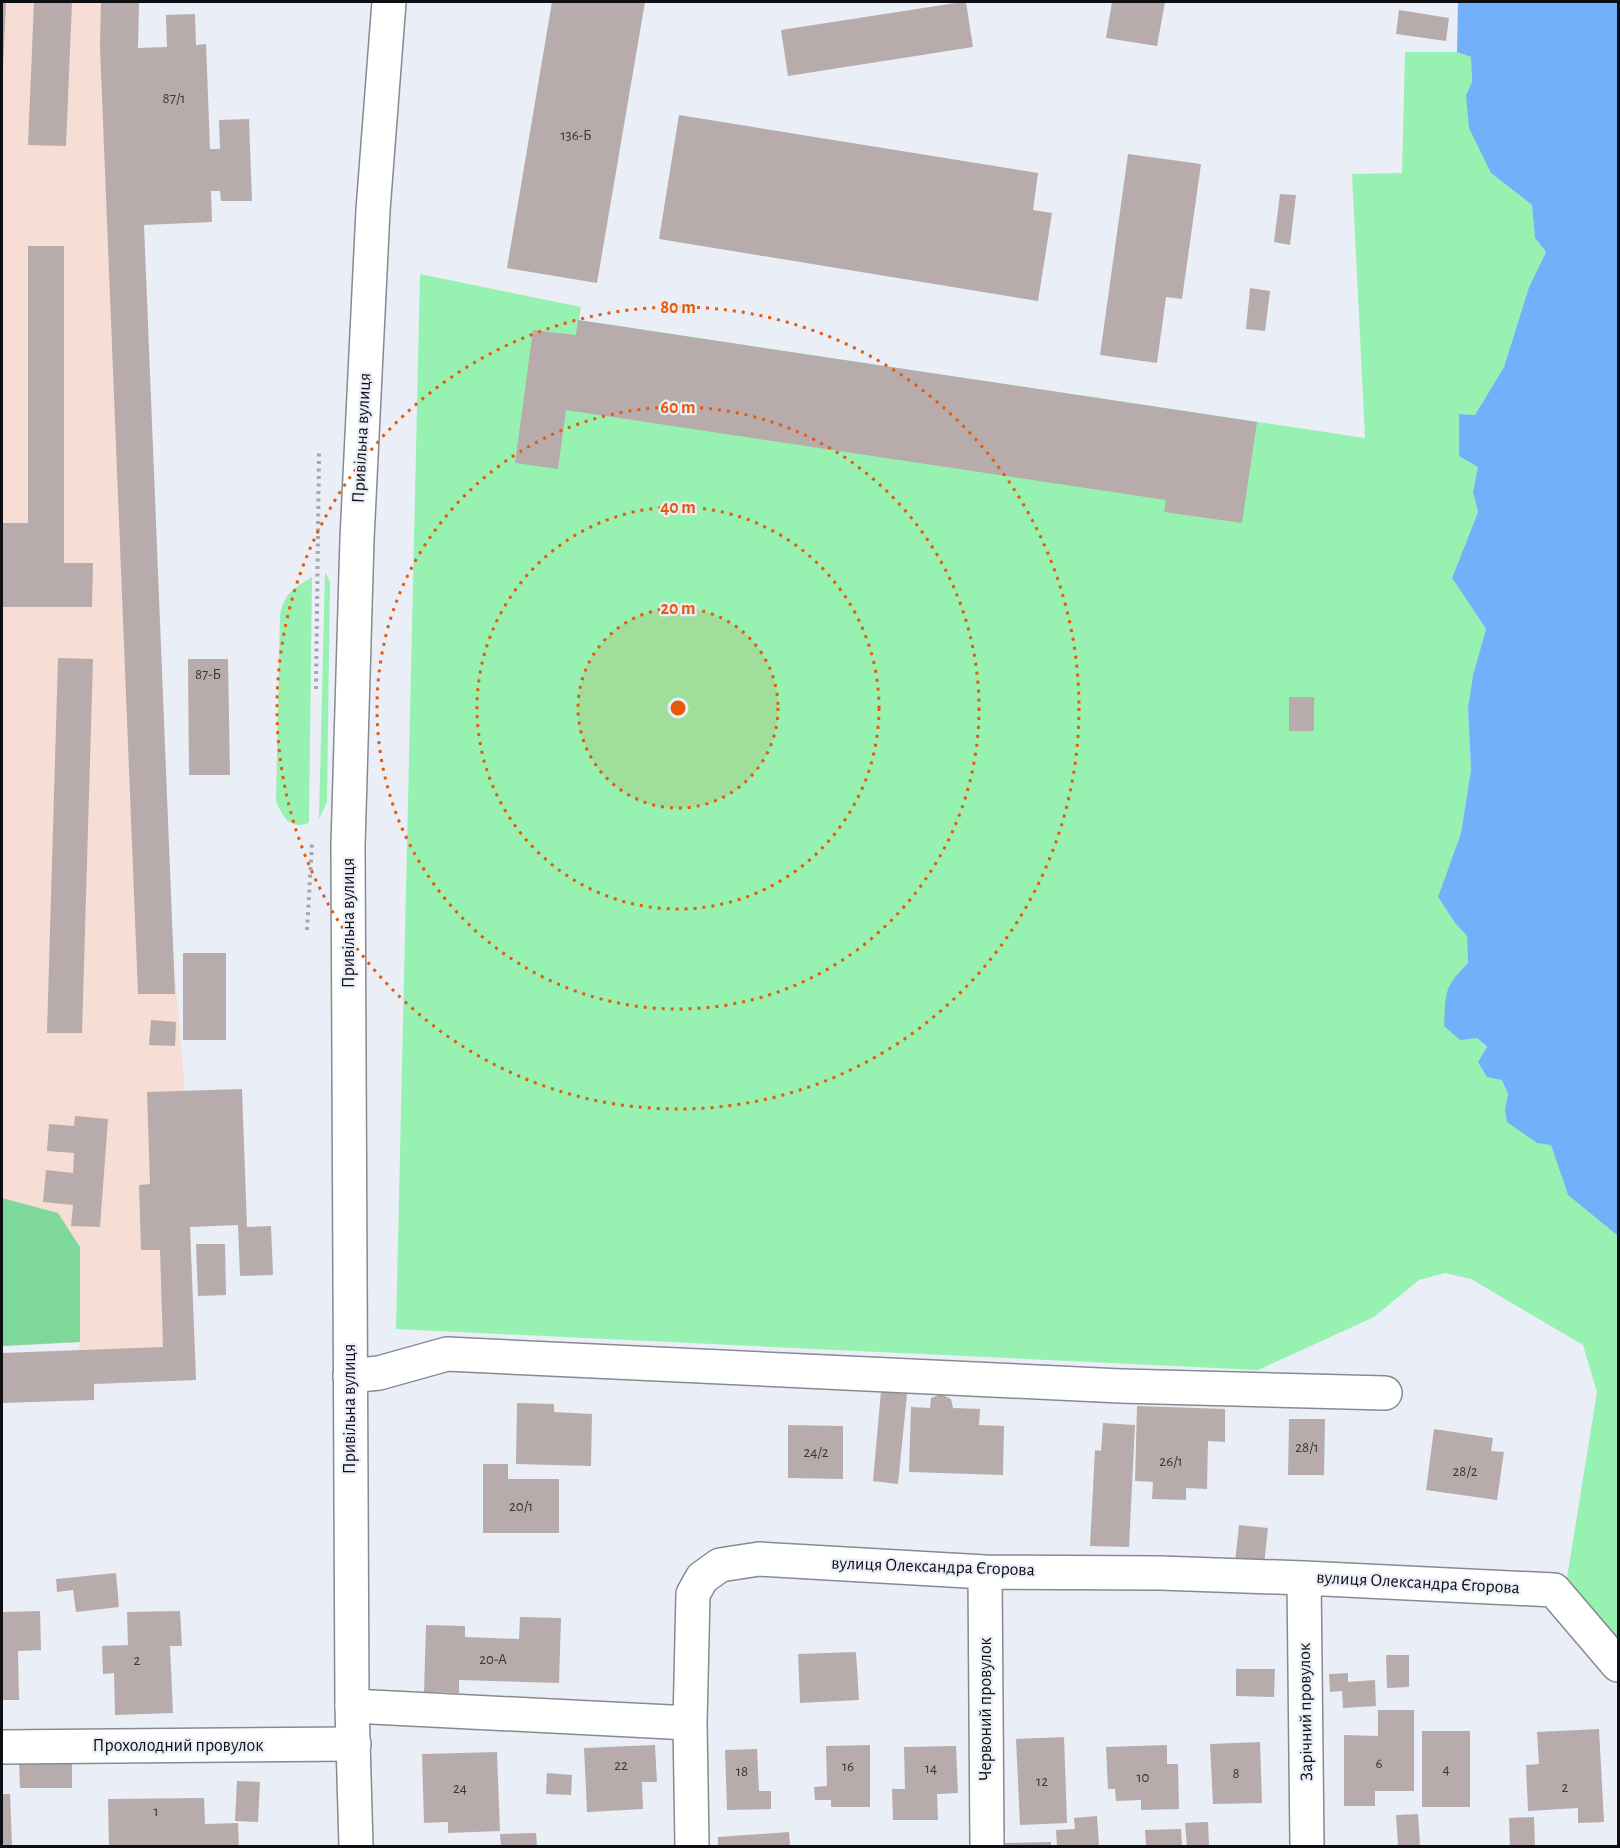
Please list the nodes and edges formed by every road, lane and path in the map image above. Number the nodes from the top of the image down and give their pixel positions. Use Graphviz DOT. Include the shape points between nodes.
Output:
graph roads {
  1 [pos="389,2"];
  2 [pos="319,453"];
  3 [pos="316,694"];
  4 [pos="312,841"];
  5 [pos="307,930"];
  6 [pos="350,1376"];
  7 [pos="1385,1393"];
  8 [pos="985,1572"];
  9 [pos="1304,1578"];
  10 [pos="1618,1665"];
  11 [pos="352,1706"];
  12 [pos="690,1723"];
  13 [pos="354,1744"];
  14 [pos="2,1747"];
  15 [pos="356,1846"];
  16 [pos="692,1846"];
  17 [pos="987,1846"];
  18 [pos="1307,1846"];
  1 -- 6 [label="street, Привільна вулиця" via="373,210 357,539 348,845"];
  2 -- 3 [label="path"];
  4 -- 5 [label="path"];
  6 -- 7 [label="street" via="379,1373 447,1354 1109,1386"];
  6 -- 11 [label="street, Привільна вулиця"];
  8 -- 9 [label="street, вулиця Олександра Єгорова"];
  8 -- 12 [label="street, вулиця Олександра Єгорова" via="759,1559 720,1565 702,1578 693,1594"];
  8 -- 17 [label="street, Червоний провулок"];
  9 -- 10 [label="street, вулиця Олександра Єгорова" via="1554,1590"];
  9 -- 18 [label="street, Зарічний провулок"];
  11 -- 12 [label="street"];
  11 -- 13 [label="street, Привільна вулиця"];
  12 -- 16 [label="street, вулиця Олександра Єгорова"];
  13 -- 14 [label="street, Прохолодний провулок"];
  13 -- 15 [label="street, Привільна вулиця"];
}
